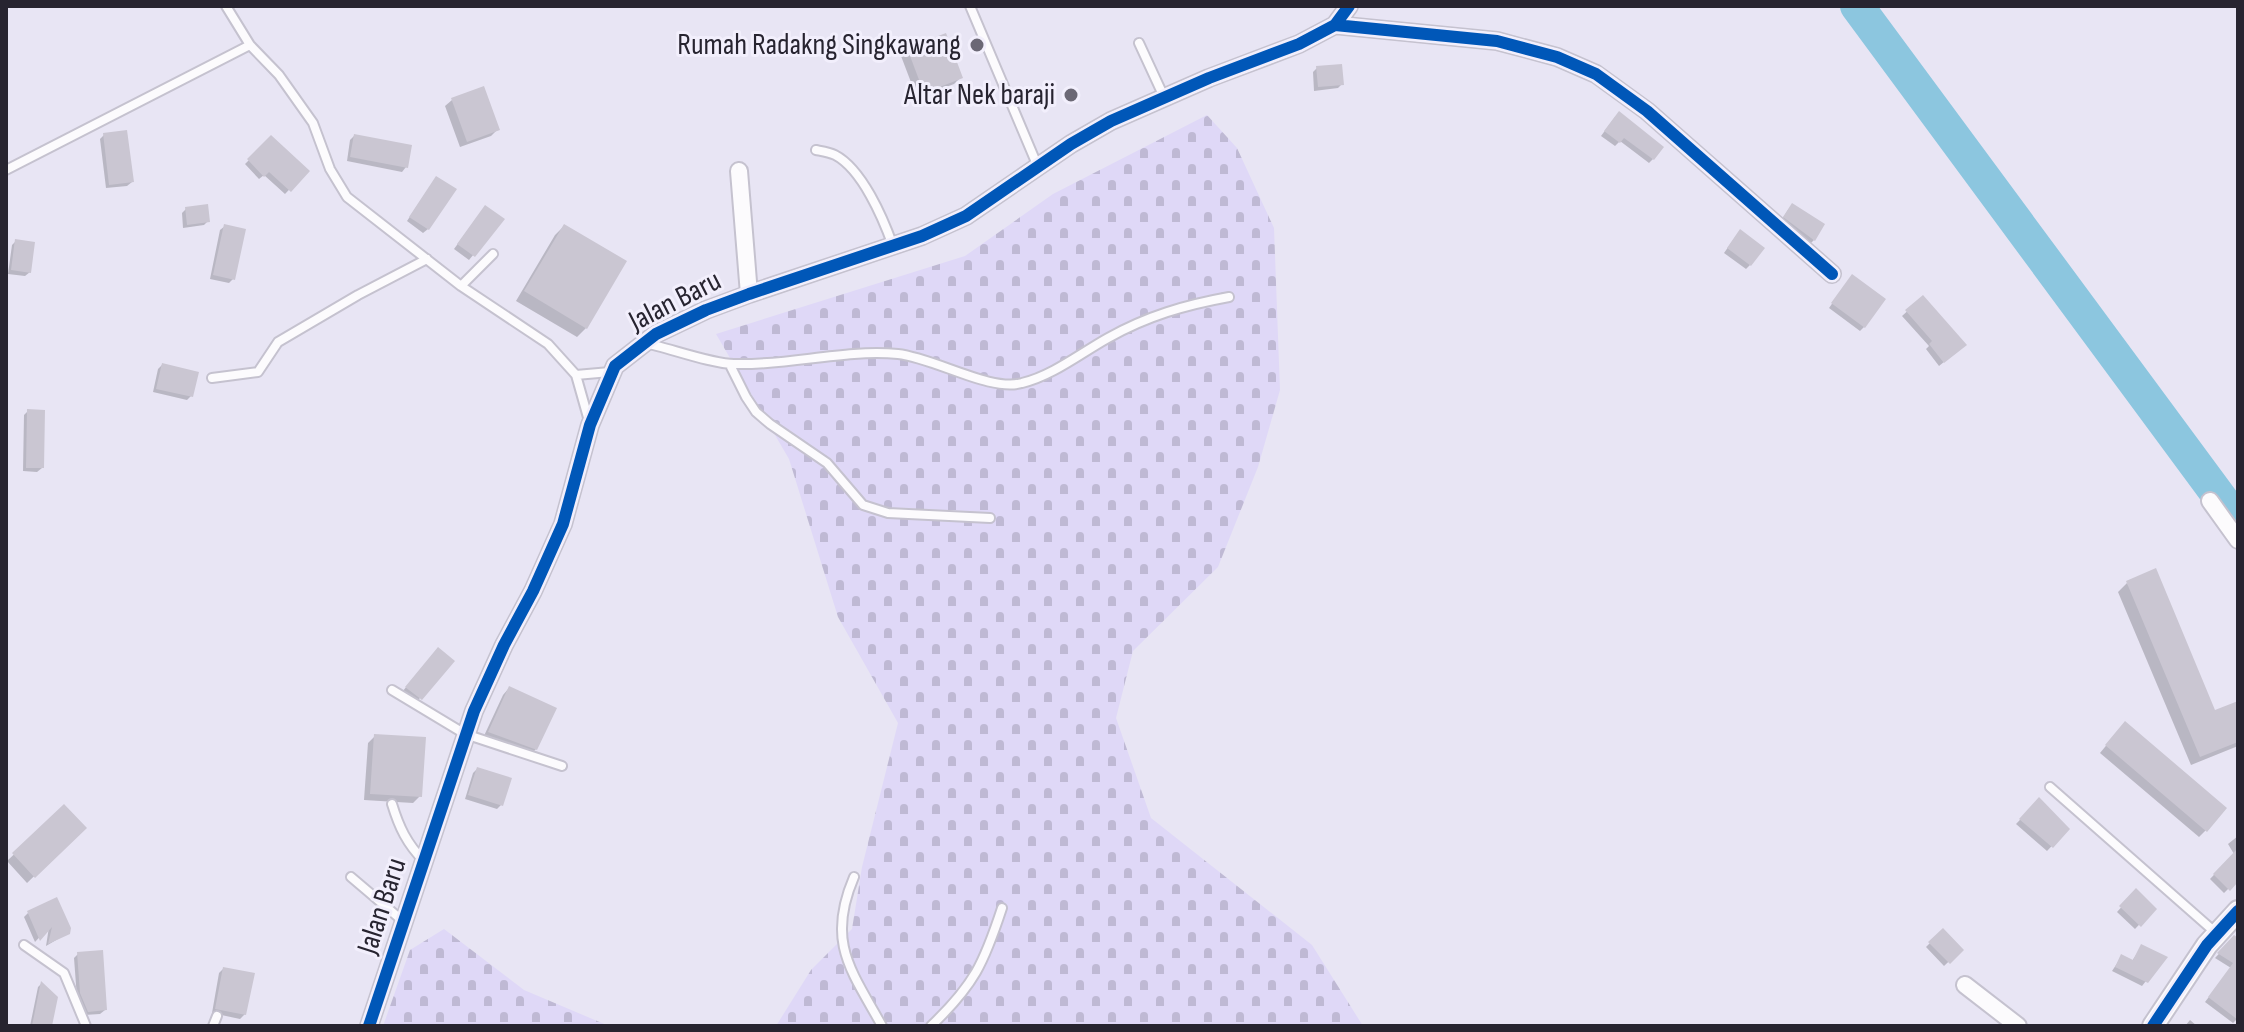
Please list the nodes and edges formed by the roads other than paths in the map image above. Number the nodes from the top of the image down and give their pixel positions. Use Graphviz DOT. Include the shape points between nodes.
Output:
graph roads {
  1 [pos="226,6"];
  2 [pos="970,6"];
  3 [pos="1349,6"];
  4 [pos="1335,25"];
  5 [pos="1139,43"];
  6 [pos="250,45"];
  7 [pos="1164,97"];
  8 [pos="816,150"];
  9 [pos="1038,168"];
  10 [pos="6,170"];
  11 [pos="739,171"];
  12 [pos="893,246"];
  13 [pos="493,254"];
  14 [pos="427,259"];
  15 [pos="1832,274"];
  16 [pos="461,286"];
  17 [pos="749,294"];
  18 [pos="1229,297"];
  19 [pos="641,342"];
  20 [pos="730,365"];
  21 [pos="610,372"];
  22 [pos="576,375"];
  23 [pos="212,378"];
  24 [pos="590,425"];
  25 [pos="2210,501"];
  26 [pos="990,518"];
  27 [pos="2238,540"];
  28 [pos="392,690"];
  29 [pos="465,734"];
  30 [pos="562,766"];
  31 [pos="2050,787"];
  32 [pos="392,804"];
  33 [pos="425,862"];
  34 [pos="351,877"];
  35 [pos="854,877"];
  36 [pos="1002,908"];
  37 [pos="2238,911"];
  38 [pos="404,922"];
  39 [pos="2216,934"];
  40 [pos="24,945"];
  41 [pos="1965,985"];
  42 [pos="217,1016"];
  43 [pos="86,1026"];
  44 [pos="213,1026"];
  45 [pos="369,1026"];
  46 [pos="882,1026"];
  47 [pos="931,1026"];
  48 [pos="2018,1026"];
  49 [pos="2153,1026"];
  1 -- 6 [label="lane"];
  2 -- 9 [label="lane"];
  3 -- 4 [label="street, Jalan Baru"];
  4 -- 7 [label="street, Jalan Baru"];
  4 -- 15 [label="street" via="1497,41 1596,74 1647,111"];
  5 -- 7 [label="lane"];
  6 -- 10 [label="lane"];
  6 -- 14 [label="lane" via="313,123 347,197"];
  7 -- 9 [label="street, Jalan Baru" via="1111,121"];
  8 -- 12 [label="lane" via="835,155 859,179 879,209"];
  9 -- 12 [label="street, Jalan Baru" via="966,216"];
  11 -- 17 [label="street"];
  12 -- 17 [label="street, Jalan Baru"];
  13 -- 16 [label="lane"];
  14 -- 16 [label="lane"];
  14 -- 23 [label="lane" via="278,342 258,372"];
  16 -- 22 [label="lane" via="548,344"];
  17 -- 19 [label="street, Jalan Baru"];
  18 -- 20 [label="lane" via="1145,318 1046,373 1013,385 900,355 857,353"];
  19 -- 20 [label="lane"];
  19 -- 21 [label="street, Jalan Baru"];
  20 -- 26 [label="lane" via="756,412 827,463 863,505 888,513"];
  21 -- 22 [label="lane"];
  21 -- 24 [label="street, Jalan Baru"];
  22 -- 24 [label="lane"];
  24 -- 29 [label="street, Jalan Baru" via="563,524"];
  25 -- 27 [label="street"];
  28 -- 29 [label="lane"];
  29 -- 30 [label="lane"];
  29 -- 33 [label="street, Jalan Baru"];
  31 -- 39 [label="lane"];
  32 -- 33 [label="lane" via="409,846"];
  33 -- 38 [label="street, Jalan Baru"];
  34 -- 38 [label="lane"];
  35 -- 46 [label="lane" via="841,917 842,947"];
  36 -- 47 [label="lane" via="976,976"];
  37 -- 39 [label="street"];
  38 -- 45 [label="street, Jalan Baru"];
  39 -- 49 [label="street"];
  40 -- 43 [label="lane" via="64,973"];
  41 -- 48 [label="street"];
  42 -- 44 [label="lane"];
}
